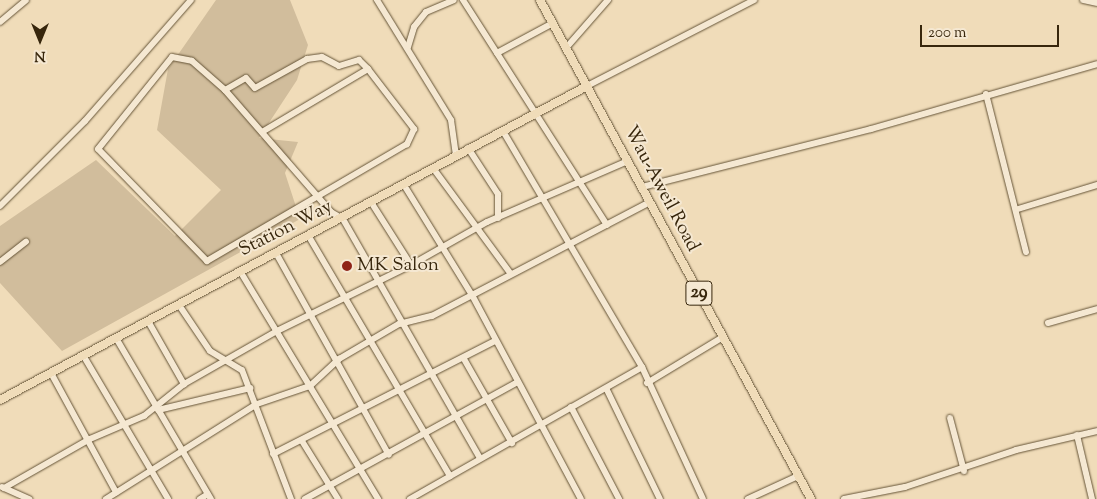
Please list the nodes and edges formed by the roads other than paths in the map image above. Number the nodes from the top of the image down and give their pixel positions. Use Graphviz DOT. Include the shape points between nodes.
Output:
graph roads {
  1 [pos="26,0"];
  2 [pos="191,0"];
  3 [pos="377,0"];
  4 [pos="454,0"];
  5 [pos="463,0"];
  6 [pos="540,0"];
  7 [pos="608,0"];
  8 [pos="754,0"];
  9 [pos="1083,0"];
  10 [pos="1097,3"];
  11 [pos="0,22"];
  12 [pos="553,23"];
  13 [pos="408,46"];
  14 [pos="566,48"];
  15 [pos="497,53"];
  16 [pos="1097,64"];
  17 [pos="368,70"];
  18 [pos="587,86"];
  19 [pos="225,90"];
  20 [pos="986,94"];
  21 [pos="536,115"];
  22 [pos="504,131"];
  23 [pos="262,132"];
  24 [pos="468,148"];
  25 [pos="456,155"];
  26 [pos="628,161"];
  27 [pos="433,168"];
  28 [pos="577,180"];
  29 [pos="404,185"];
  30 [pos="1097,185"];
  31 [pos="642,187"];
  32 [pos="320,195"];
  33 [pos="543,195"];
  34 [pos="371,202"];
  35 [pos="650,202"];
  36 [pos="0,206"];
  37 [pos="1018,209"];
  38 [pos="498,218"];
  39 [pos="343,219"];
  40 [pos="607,225"];
  41 [pos="476,227"];
  42 [pos="308,235"];
  43 [pos="26,242"];
  44 [pos="573,242"];
  45 [pos="442,248"];
  46 [pos="1026,252"];
  47 [pos="276,253"];
  48 [pos="0,262"];
  49 [pos="410,265"];
  50 [pos="240,271"];
  51 [pos="510,273"];
  52 [pos="377,281"];
  53 [pos="472,295"];
  54 [pos="344,297"];
  55 [pos="179,305"];
  56 [pos="1097,309"];
  57 [pos="314,314"];
  58 [pos="148,321"];
  59 [pos="1048,323"];
  60 [pos="400,324"];
  61 [pos="277,331"];
  62 [pos="723,337"];
  63 [pos="116,338"];
  64 [pos="495,341"];
  65 [pos="369,342"];
  66 [pos="83,355"];
  67 [pos="339,359"];
  68 [pos="464,359"];
  69 [pos="224,360"];
  70 [pos="642,368"];
  71 [pos="51,373"];
  72 [pos="429,374"];
  73 [pos="518,382"];
  74 [pos="647,383"];
  75 [pos="184,384"];
  76 [pos="310,386"];
  77 [pos="250,388"];
  78 [pos="398,389"];
  79 [pos="607,390"];
  80 [pos="0,400"];
  81 [pos="487,400"];
  82 [pos="257,404"];
  83 [pos="158,406"];
  84 [pos="365,407"];
  85 [pos="571,407"];
  86 [pos="455,418"];
  87 [pos="950,418"];
  88 [pos="124,423"];
  89 [pos="541,423"];
  90 [pos="332,425"];
  91 [pos="1097,431"];
  92 [pos="425,435"];
  93 [pos="1077,435"];
  94 [pos="90,439"];
  95 [pos="302,441"];
  96 [pos="512,443"];
  97 [pos="185,450"];
  98 [pos="273,454"];
  99 [pos="389,455"];
  100 [pos="480,458"];
  101 [pos="152,470"];
  102 [pos="357,470"];
  103 [pos="964,470"];
  104 [pos="450,476"];
  105 [pos="798,476"];
  106 [pos="329,486"];
  107 [pos="2,487"];
  108 [pos="116,492"];
  109 [pos="210,497"];
  110 [pos="28,499"];
  111 [pos="106,499"];
  112 [pos="168,499"];
  113 [pos="200,499"];
  114 [pos="291,499"];
  115 [pos="305,499"];
  116 [pos="338,499"];
  117 [pos="378,499"];
  118 [pos="410,499"];
  119 [pos="581,499"];
  120 [pos="619,499"];
  121 [pos="660,499"];
  122 [pos="703,499"];
  123 [pos="748,499"];
  124 [pos="811,499"];
  125 [pos="844,499"];
  126 [pos="1092,499"];
  1 -- 11 [label="street"];
  2 -- 36 [label="street" via="85,121"];
  3 -- 13 [label="street"];
  4 -- 13 [label="street" via="426,12 414,28"];
  5 -- 15 [label="street"];
  6 -- 12 [label="main road, Wau-Aweil Road / 29"];
  7 -- 14 [label="street"];
  8 -- 18 [label="street"];
  9 -- 10 [label="street"];
  12 -- 14 [label="main road, Wau-Aweil Road / 29"];
  12 -- 15 [label="street"];
  13 -- 25 [label="street" via="450,120"];
  14 -- 18 [label="main road, Wau-Aweil Road / 29"];
  15 -- 21 [label="street"];
  16 -- 20 [label="street"];
  17 -- 19 [label="street" via="359,60 339,66 322,57 307,58 255,88 246,78"];
  17 -- 23 [label="street"];
  17 -- 32 [label="street" via="414,129 414,137"];
  18 -- 21 [label="main road, Station Way"];
  18 -- 26 [label="main road, Wau-Aweil Road / 29"];
  19 -- 23 [label="street"];
  19 -- 32 [label="street" via="192,61 172,57 98,148 207,261"];
  20 -- 31 [label="street" via="871,129"];
  20 -- 37 [label="street"];
  21 -- 22 [label="main road, Station Way"];
  21 -- 28 [label="street"];
  22 -- 24 [label="main road, Station Way"];
  22 -- 33 [label="street"];
  23 -- 32 [label="street"];
  24 -- 25 [label="main road, Station Way"];
  24 -- 38 [label="street" via="498,194"];
  25 -- 27 [label="main road, Station Way"];
  26 -- 28 [label="street"];
  26 -- 31 [label="main road, Wau-Aweil Road / 29"];
  27 -- 29 [label="main road, Station Way"];
  27 -- 41 [label="street"];
  28 -- 33 [label="street"];
  28 -- 40 [label="street"];
  29 -- 34 [label="main road, Station Way"];
  29 -- 45 [label="street"];
  30 -- 37 [label="street"];
  31 -- 35 [label="main road, Wau-Aweil Road / 29"];
  32 -- 39 [label="street" via="331,212"];
  33 -- 38 [label="street"];
  33 -- 44 [label="street"];
  34 -- 39 [label="main road, Station Way"];
  34 -- 49 [label="street"];
  35 -- 40 [label="street"];
  35 -- 62 [label="main road, Wau-Aweil Road / 29"];
  37 -- 46 [label="street"];
  38 -- 41 [label="street"];
  39 -- 42 [label="main road, Station Way"];
  39 -- 52 [label="street"];
  40 -- 44 [label="street"];
  41 -- 45 [label="street"];
  41 -- 51 [label="street"];
  42 -- 47 [label="main road, Station Way"];
  42 -- 54 [label="street"];
  43 -- 48 [label="street"];
  44 -- 51 [label="street"];
  44 -- 70 [label="street"];
  45 -- 49 [label="street"];
  45 -- 53 [label="street"];
  47 -- 50 [label="main road, Station Way"];
  47 -- 57 [label="street"];
  49 -- 52 [label="street"];
  50 -- 55 [label="main road, Station Way"];
  50 -- 61 [label="street"];
  51 -- 53 [label="street"];
  52 -- 54 [label="street"];
  52 -- 60 [label="street"];
  53 -- 60 [label="street" via="432,316"];
  53 -- 64 [label="street"];
  54 -- 57 [label="street"];
  54 -- 65 [label="street"];
  55 -- 58 [label="main road, Station Way"];
  55 -- 69 [label="street" via="210,351"];
  56 -- 59 [label="street"];
  57 -- 61 [label="street"];
  57 -- 67 [label="street"];
  58 -- 63 [label="main road, Station Way"];
  58 -- 75 [label="street"];
  60 -- 65 [label="street"];
  60 -- 72 [label="street"];
  61 -- 69 [label="street"];
  61 -- 76 [label="street"];
  62 -- 74 [label="street"];
  62 -- 105 [label="main road, Wau-Aweil Road / 29"];
  63 -- 66 [label="main road, Station Way"];
  63 -- 83 [label="street"];
  64 -- 68 [label="street"];
  64 -- 73 [label="street"];
  65 -- 67 [label="street"];
  65 -- 78 [label="street"];
  66 -- 71 [label="main road, Station Way"];
  66 -- 88 [label="street"];
  67 -- 76 [label="street"];
  67 -- 84 [label="street"];
  68 -- 72 [label="street"];
  68 -- 81 [label="street"];
  69 -- 75 [label="street"];
  69 -- 77 [label="street" via="242,370"];
  70 -- 74 [label="street"];
  70 -- 79 [label="street"];
  71 -- 80 [label="main road, Station Way"];
  71 -- 94 [label="street"];
  72 -- 78 [label="street"];
  72 -- 86 [label="street"];
  73 -- 81 [label="street"];
  73 -- 89 [label="street"];
  74 -- 122 [label="street"];
  75 -- 83 [label="street"];
  76 -- 82 [label="street"];
  76 -- 90 [label="street"];
  77 -- 82 [label="street"];
  77 -- 83 [label="street"];
  78 -- 84 [label="street"];
  78 -- 92 [label="street"];
  79 -- 85 [label="street"];
  79 -- 121 [label="street"];
  81 -- 86 [label="street"];
  81 -- 96 [label="street"];
  82 -- 97 [label="street"];
  82 -- 98 [label="street"];
  83 -- 88 [label="street" via="144,416"];
  83 -- 97 [label="street"];
  84 -- 90 [label="street"];
  84 -- 99 [label="street"];
  85 -- 89 [label="street"];
  85 -- 120 [label="street"];
  86 -- 92 [label="street"];
  86 -- 100 [label="street"];
  87 -- 103 [label="street"];
  88 -- 94 [label="street"];
  88 -- 101 [label="street"];
  89 -- 96 [label="street"];
  89 -- 119 [label="street"];
  90 -- 95 [label="street"];
  90 -- 102 [label="street"];
  91 -- 93 [label="street"];
  92 -- 99 [label="street"];
  92 -- 104 [label="street"];
  93 -- 103 [label="street" via="1016,450"];
  93 -- 126 [label="street"];
  94 -- 107 [label="street"];
  94 -- 108 [label="street"];
  95 -- 98 [label="street"];
  95 -- 106 [label="street"];
  96 -- 100 [label="street"];
  97 -- 101 [label="street"];
  97 -- 109 [label="street"];
  98 -- 114 [label="street"];
  99 -- 102 [label="street"];
  100 -- 104 [label="street"];
  101 -- 108 [label="street"];
  101 -- 112 [label="street"];
  102 -- 106 [label="street"];
  102 -- 117 [label="street"];
  103 -- 125 [label="street"];
  104 -- 118 [label="street"];
  105 -- 123 [label="street"];
  105 -- 124 [label="main road, Wau-Aweil Road / 29"];
  106 -- 115 [label="street"];
  106 -- 116 [label="street"];
  107 -- 110 [label="street"];
  108 -- 111 [label="street"];
  109 -- 113 [label="street"];
}
